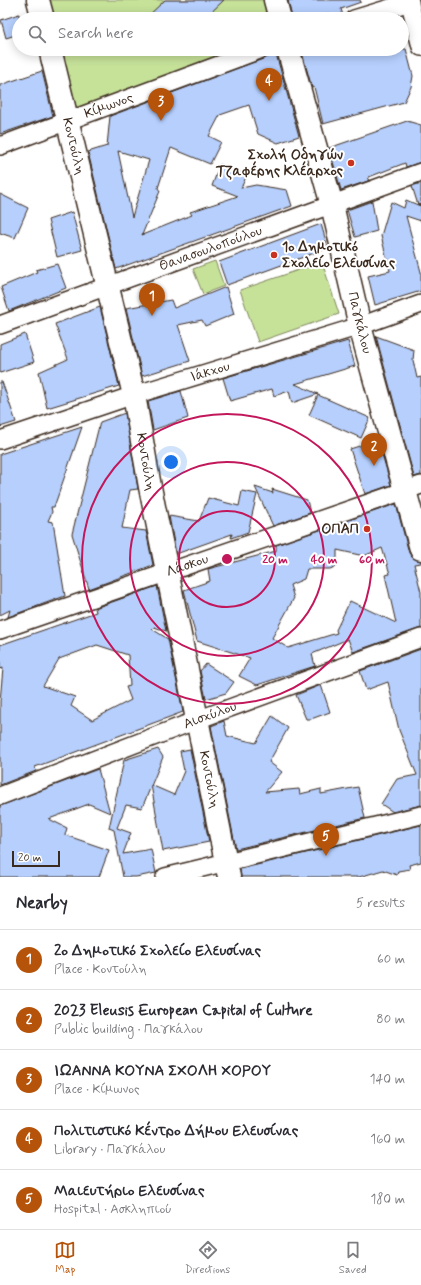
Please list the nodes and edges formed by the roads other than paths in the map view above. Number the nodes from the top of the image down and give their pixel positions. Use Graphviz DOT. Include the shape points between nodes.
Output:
graph roads {
  1 [pos="38,0"];
  2 [pos="275,0"];
  3 [pos="409,1"];
  4 [pos="41,12"];
  5 [pos="278,12"];
  6 [pos="375,12"];
  7 [pos="421,47"];
  8 [pos="52,56"];
  9 [pos="243,56"];
  10 [pos="290,56"];
  11 [pos="69,122"];
  12 [pos="0,146"];
  13 [pos="421,172"];
  14 [pos="332,205"];
  15 [pos="106,285"];
  16 [pos="421,304"];
  17 [pos="0,325"];
  18 [pos="360,326"];
  19 [pos="134,395"];
  20 [pos="0,440"];
  21 [pos="414,488"];
  22 [pos="421,549"];
  23 [pos="168,574"];
  24 [pos="0,630"];
  25 [pos="421,638"];
  26 [pos="197,720"];
  27 [pos="0,796"];
  28 [pos="421,815"];
  29 [pos="227,869"];
  30 [pos="165,877"];
  1 -- 4 [label="main road"];
  2 -- 5 [label="main road"];
  3 -- 6 [label="street"];
  3 -- 7 [label="street"];
  8 -- 11 [label="main road, Κοντούλη"];
  9 -- 11 [label="street, Κίμωνος"];
  10 -- 14 [label="main road, Παγκάλου"];
  11 -- 12 [label="street, Κίμωνος"];
  11 -- 15 [label="main road, Κοντούλη"];
  13 -- 14 [label="street, Θανασουλοπούλου"];
  14 -- 15 [label="street, Θανασουλοπούλου"];
  14 -- 18 [label="main road, Παγκάλου"];
  15 -- 17 [label="street, Θανασουλοπούλου"];
  15 -- 19 [label="main road, Κοντούλη"];
  16 -- 18 [label="street, Ιάκχου"];
  18 -- 19 [label="street, Ιάκχου"];
  18 -- 21 [label="main road, Παγκάλου"];
  19 -- 20 [label="street, Ιάκχου"];
  19 -- 23 [label="main road, Κοντούλη"];
  21 -- 22 [label="main road, Παγκάλου"];
  21 -- 23 [label="street, Λάσκου"];
  23 -- 24 [label="street, Λάσκου"];
  23 -- 26 [label="main road, Κοντούλη"];
  25 -- 26 [label="street, Αισχύλου"];
  26 -- 27 [label="street, Αισχύλου"];
  26 -- 29 [label="main road, Κοντούλη"];
  28 -- 29 [label="street"];
  29 -- 30 [label="street"];
}
